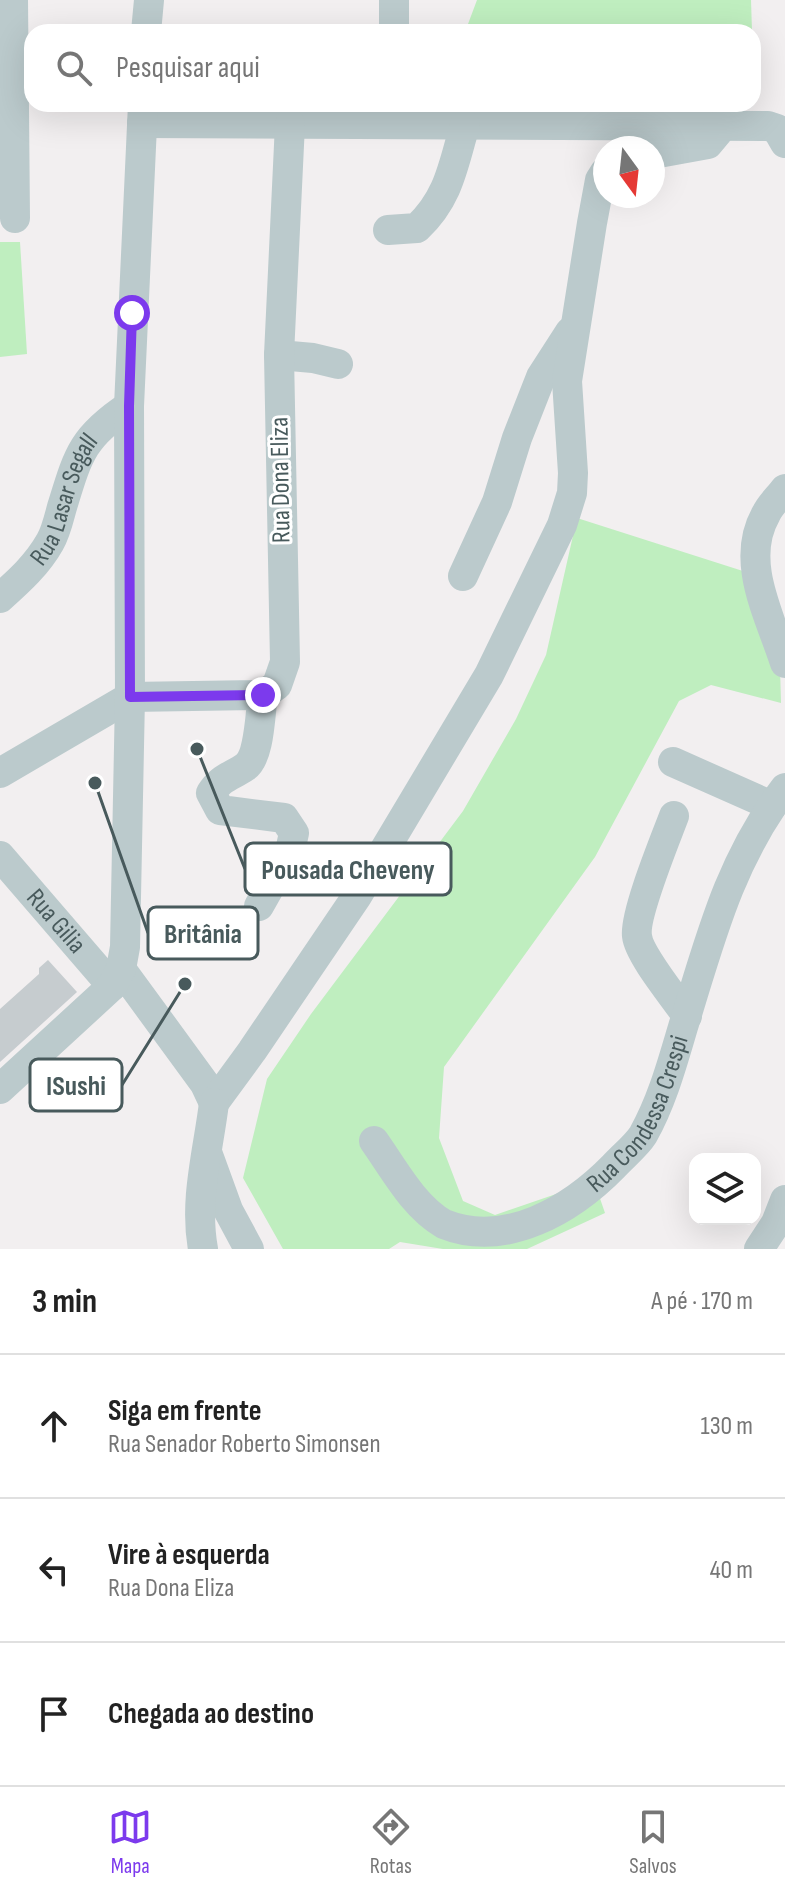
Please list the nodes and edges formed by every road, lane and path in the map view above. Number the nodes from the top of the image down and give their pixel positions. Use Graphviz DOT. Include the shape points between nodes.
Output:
graph roads {
  1 [pos="13,0"];
  2 [pos="149,0"];
  3 [pos="394,0"];
  4 [pos="147,24"];
  5 [pos="394,24"];
  6 [pos="142,114"];
  7 [pos="395,114"];
  8 [pos="290,124"];
  9 [pos="465,125"];
  10 [pos="718,126"];
  11 [pos="776,134"];
  12 [pos="665,152"];
  13 [pos="595,208"];
  14 [pos="15,218"];
  15 [pos="388,230"];
  16 [pos="575,323"];
  17 [pos="279,355"];
  18 [pos="338,364"];
  19 [pos="129,406"];
  20 [pos="785,489"];
  21 [pos="463,576"];
  22 [pos="0,598"];
  23 [pos="785,663"];
  24 [pos="263,695"];
  25 [pos="130,697"];
  26 [pos="673,762"];
  27 [pos="0,773"];
  28 [pos="778,797"];
  29 [pos="674,816"];
  30 [pos="0,856"];
  31 [pos="259,906"];
  32 [pos="117,977"];
  33 [pos="687,1016"];
  34 [pos="0,1089"];
  35 [pos="214,1103"];
  36 [pos="374,1141"];
  37 [pos="208,1153"];
  38 [pos="785,1200"];
  39 [pos="203,1249"];
  40 [pos="249,1249"];
  41 [pos="759,1249"];
  1 -- 14 [label="street"];
  2 -- 4 [label="street"];
  3 -- 5 [label="street"];
  6 -- 8 [label="street"];
  6 -- 19 [label="street"];
  7 -- 8 [label="street"];
  7 -- 9 [label="street"];
  8 -- 17 [label="street, Rua Dona Eliza"];
  9 -- 10 [label="street"];
  9 -- 15 [label="street" via="448,185 434,212 417,228"];
  10 -- 11 [label="street"];
  10 -- 12 [label="street" via="708,144"];
  13 -- 16 [label="street"];
  16 -- 21 [label="street" via="541,377 497,502"];
  16 -- 35 [label="street" via="567,381 572,493 562,525 489,675 357,896"];
  17 -- 18 [label="street"];
  17 -- 24 [label="street, Rua Dona Eliza" via="285,662 277,685"];
  19 -- 22 [label="street, Rua Lasar Segall" via="90,437 74,468 52,540 27,574"];
  19 -- 25 [label="street"];
  20 -- 23 [label="street" via="766,514 754,547 757,576"];
  24 -- 25 [label="street"];
  24 -- 31 [label="street" via="249,765 217,783 211,793 220,810 284,818 294,833 290,851"];
  25 -- 27 [label="street"];
  25 -- 32 [label="street" via="125,947"];
  26 -- 28 [label="street"];
  28 -- 33 [label="street, Rua Condessa Crespi" via="744,850"];
  29 -- 33 [label="street" via="636,935 643,954"];
  30 -- 32 [label="street, Rua Gilia"];
  32 -- 34 [label="street"];
  32 -- 35 [label="street, Rua Gilia" via="205,1084"];
  33 -- 36 [label="street, Rua Condessa Crespi" via="662,1095 641,1138 588,1193 557,1216 512,1234 472,1235 444,1224 419,1204"];
  35 -- 37 [label="street"];
  37 -- 39 [label="street" via="199,1198"];
  37 -- 40 [label="street"];
  38 -- 41 [label="street"];
}
